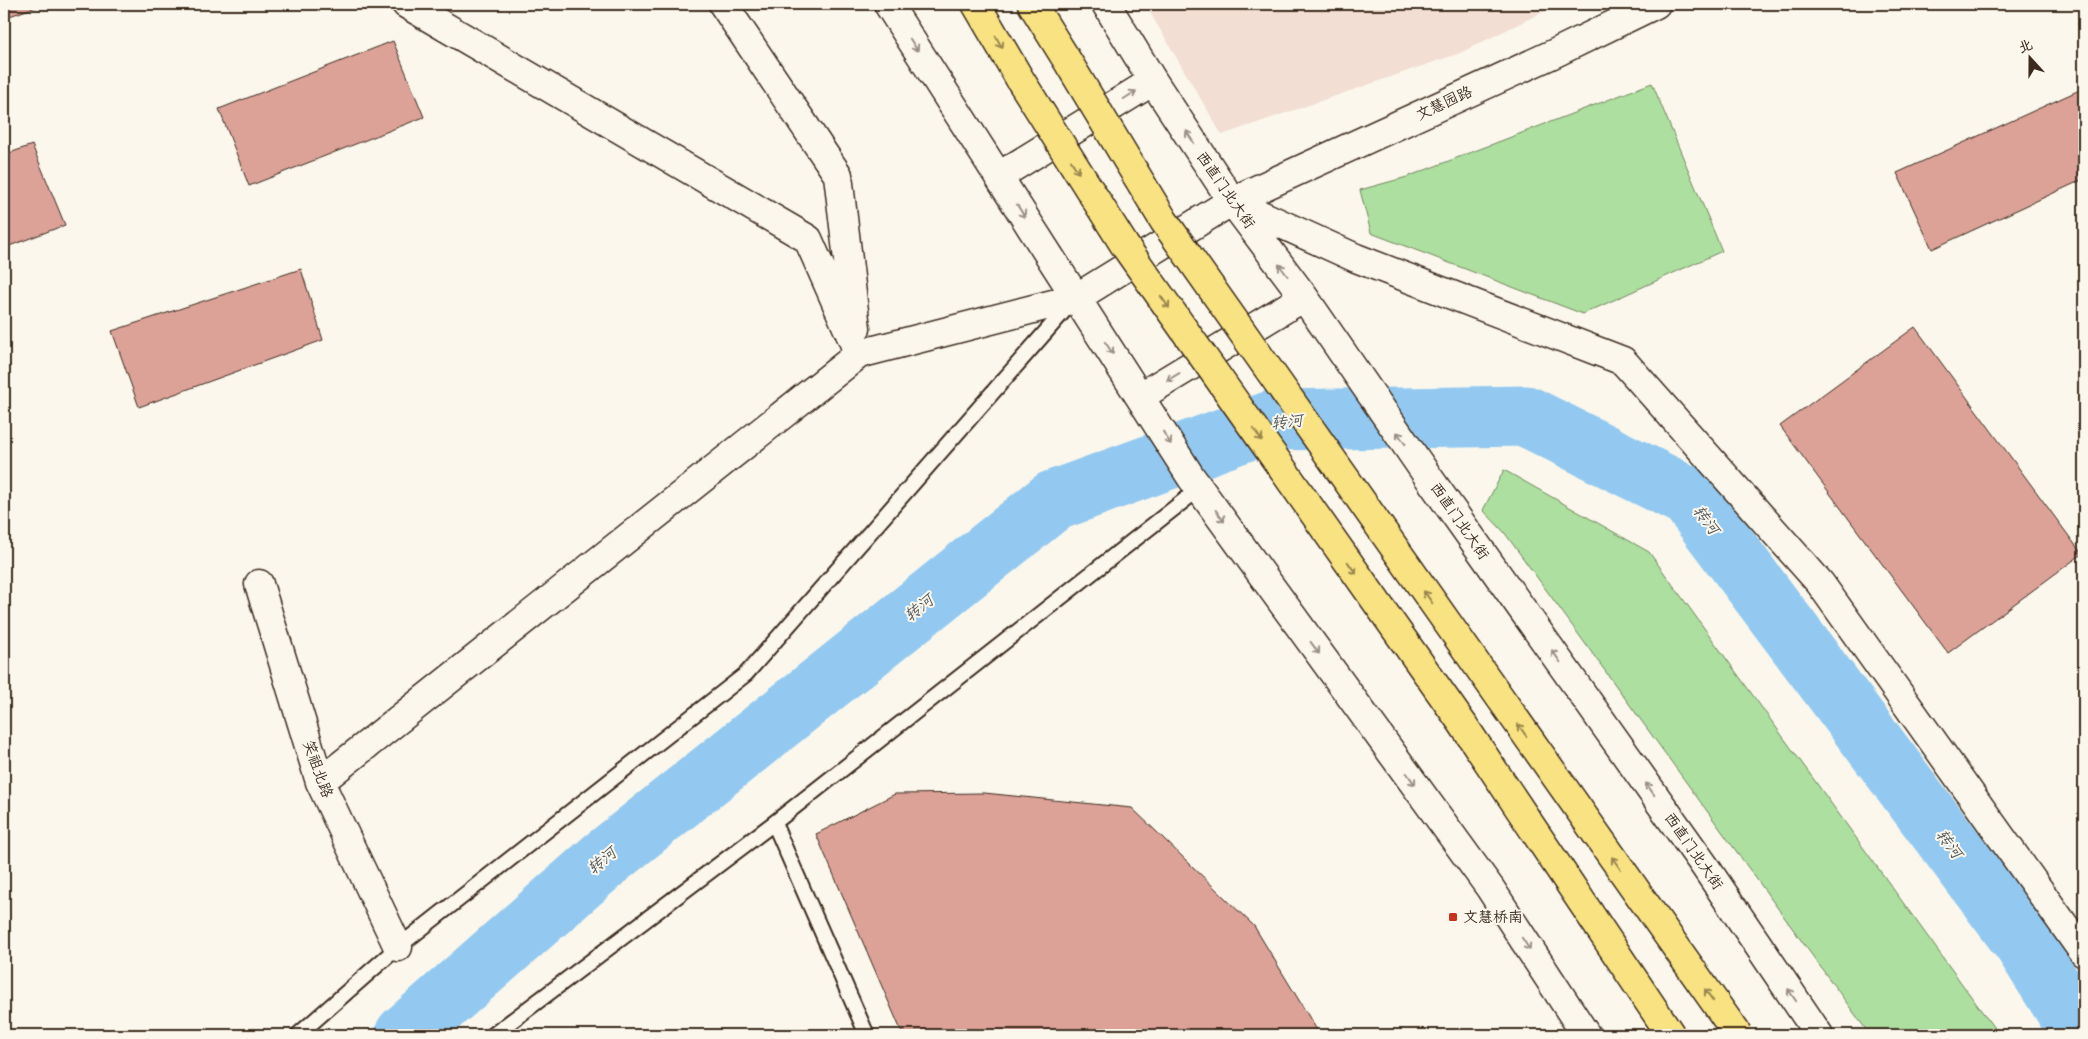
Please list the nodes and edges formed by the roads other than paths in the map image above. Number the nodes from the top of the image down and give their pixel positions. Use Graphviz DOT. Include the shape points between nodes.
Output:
graph roads {
  1 [pos="406,4"];
  2 [pos="723,4"];
  3 [pos="888,4"];
  4 [pos="976,4"];
  5 [pos="1032,4"];
  6 [pos="1106,4"];
  7 [pos="1656,4"];
  8 [pos="1153,81"];
  9 [pos="999,176"];
  10 [pos="1232,201"];
  11 [pos="1304,297"];
  12 [pos="1076,298"];
  13 [pos="859,354"];
  14 [pos="1136,389"];
  15 [pos="1196,482"];
  16 [pos="259,584"];
  17 [pos="320,782"];
  18 [pos="774,823"];
  19 [pos="398,947"];
  20 [pos="2084,953"];
  21 [pos="298,1035"];
  22 [pos="493,1035"];
  23 [pos="867,1035"];
  24 [pos="1586,1035"];
  25 [pos="1671,1035"];
  26 [pos="1738,1035"];
  27 [pos="1819,1035"];
  1 -- 13 [label="street" via="808,239"];
  2 -- 13 [label="street" via="838,175"];
  3 -- 9 [label="street, one-way"];
  4 -- 25 [label="highway, one-way, bridge" via="1125,246 1462,723"];
  26 -- 5 [label="highway, one-way, bridge" via="1164,221"];
  6 -- 8 [label="street, 西直门北大街"];
  7 -- 10 [label="street, 文慧园路"];
  9 -- 8 [label="street, one-way"];
  10 -- 8 [label="street, 西直门北大街, one-way"];
  9 -- 12 [label="street, one-way"];
  11 -- 10 [label="street, 西直门北大街, one-way"];
  10 -- 12 [label="street, 文慧园路"];
  10 -- 20 [label="street" via="1356,258 1623,361 1820,583"];
  11 -- 14 [label="street, one-way"];
  27 -- 11 [label="street, 西直门北大街, one-way" via="1704,865"];
  12 -- 13 [label="street, 文慧园路"];
  12 -- 14 [label="street, one-way"];
  12 -- 19 [label="lane" via="746,674"];
  13 -- 17 [label="street"];
  14 -- 15 [label="street, one-way"];
  15 -- 18 [label="lane"];
  15 -- 24 [label="street, one-way" via="1490,888"];
  16 -- 17 [label="street, 笑祖北路"];
  17 -- 19 [label="street, 笑祖北路"];
  18 -- 22 [label="lane"];
  18 -- 23 [label="lane"];
  19 -- 21 [label="lane"];
}
